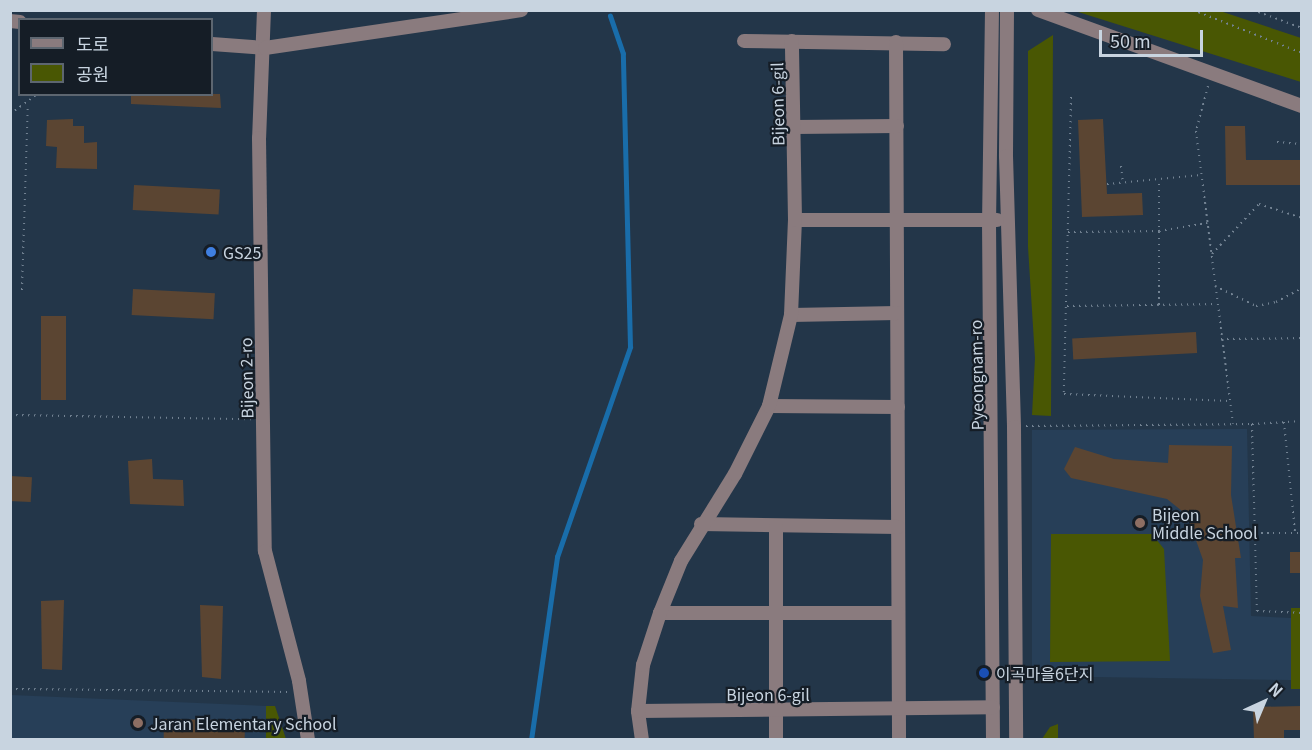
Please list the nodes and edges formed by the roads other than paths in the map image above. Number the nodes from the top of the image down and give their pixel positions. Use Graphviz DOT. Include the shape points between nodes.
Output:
graph roads {
  1 [pos="264,10"];
  2 [pos="521,10"];
  3 [pos="992,10"];
  4 [pos="1007,10"];
  5 [pos="1038,10"];
  6 [pos="744,41"];
  7 [pos="792,41"];
  8 [pos="896,42"];
  9 [pos="213,44"];
  10 [pos="944,44"];
  11 [pos="265,48"];
  12 [pos="1302,106"];
  13 [pos="897,126"];
  14 [pos="794,127"];
  15 [pos="897,218"];
  16 [pos="795,220"];
  17 [pos="1008,220"];
  18 [pos="989,221"];
  19 [pos="897,313"];
  20 [pos="790,315"];
  21 [pos="769,406"];
  22 [pos="898,407"];
  23 [pos="701,524"];
  24 [pos="776,527"];
  25 [pos="898,527"];
  26 [pos="660,613"];
  27 [pos="776,613"];
  28 [pos="898,613"];
  29 [pos="993,707"];
  30 [pos="898,710"];
  31 [pos="638,711"];
  32 [pos="776,711"];
  33 [pos="308,740"];
  34 [pos="642,740"];
  35 [pos="776,740"];
  36 [pos="898,740"];
  37 [pos="993,740"];
  38 [pos="1016,740"];
  1 -- 11 [label="street, Bijeon 2-ro"];
  2 -- 11 [label="street"];
  3 -- 18 [label="street, Pyeongnam-ro"];
  4 -- 17 [label="street"];
  5 -- 12 [label="street"];
  6 -- 7 [label="street"];
  7 -- 8 [label="street, Bijeon 6-gil"];
  7 -- 14 [label="street, Bijeon 6-gil"];
  8 -- 10 [label="street, Bijeon 6-gil"];
  8 -- 13 [label="street"];
  9 -- 11 [label="street"];
  11 -- 33 [label="street, Bijeon 2-ro" via="259,138 265,551 301,692"];
  13 -- 14 [label="street"];
  13 -- 15 [label="street"];
  14 -- 16 [label="street, Bijeon 6-gil"];
  15 -- 16 [label="street"];
  15 -- 18 [label="street"];
  15 -- 19 [label="street"];
  16 -- 20 [label="street, Bijeon 6-gil"];
  17 -- 18 [label="street"];
  17 -- 38 [label="street"];
  18 -- 29 [label="street, Pyeongnam-ro"];
  19 -- 20 [label="street"];
  19 -- 22 [label="street"];
  20 -- 21 [label="street, Bijeon 6-gil"];
  21 -- 22 [label="street"];
  21 -- 23 [label="street, Bijeon 6-gil" via="735,474"];
  22 -- 25 [label="street"];
  23 -- 24 [label="street"];
  23 -- 26 [label="street, Bijeon 6-gil"];
  24 -- 25 [label="street"];
  24 -- 27 [label="street"];
  25 -- 28 [label="street"];
  26 -- 27 [label="street"];
  26 -- 31 [label="street, Bijeon 6-gil" via="643,665"];
  27 -- 28 [label="street"];
  27 -- 32 [label="street"];
  28 -- 30 [label="street"];
  29 -- 30 [label="street, Bijeon 6-gil"];
  29 -- 37 [label="street, Pyeongnam-ro"];
  30 -- 32 [label="street, Bijeon 6-gil"];
  30 -- 36 [label="street"];
  31 -- 32 [label="street, Bijeon 6-gil"];
  31 -- 34 [label="street, Bijeon 6-gil"];
  32 -- 35 [label="street"];
}
